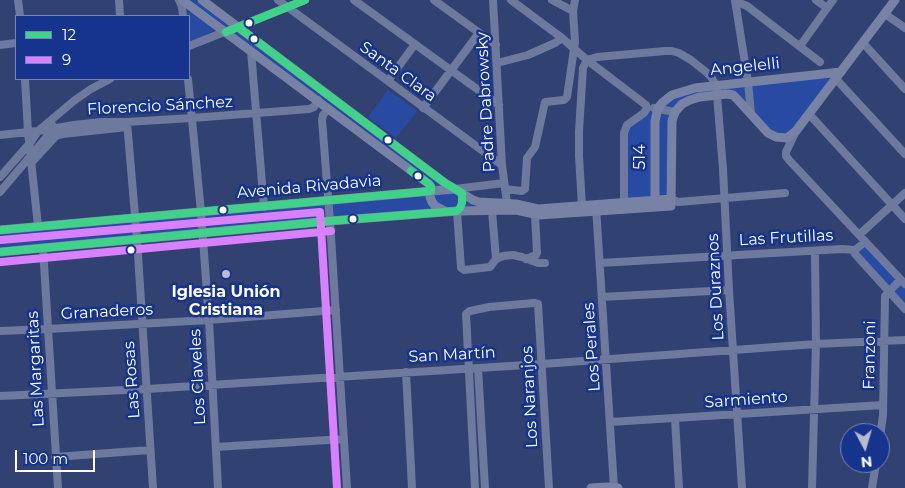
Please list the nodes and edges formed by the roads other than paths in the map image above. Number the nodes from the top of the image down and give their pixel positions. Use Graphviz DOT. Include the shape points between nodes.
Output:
graph roads {
  1 [pos="18,0"];
  2 [pos="119,0"];
  3 [pos="180,0"];
  4 [pos="202,0"];
  5 [pos="278,0"];
  6 [pos="305,0"];
  7 [pos="354,0"];
  8 [pos="434,0"];
  9 [pos="493,0"];
  10 [pos="511,0"];
  11 [pos="552,0"];
  12 [pos="575,0"];
  13 [pos="735,0"];
  14 [pos="816,0"];
  15 [pos="833,0"];
  16 [pos="892,1"];
  17 [pos="287,7"];
  18 [pos="827,8"];
  19 [pos="573,11"];
  20 [pos="885,14"];
  21 [pos="20,15"];
  22 [pos="120,15"];
  23 [pos="183,15"];
  24 [pos="238,27"];
  25 [pos="905,28"];
  26 [pos="225,32"];
  27 [pos="479,32"];
  28 [pos="562,38"];
  29 [pos="15,43"];
  30 [pos="863,43"];
  31 [pos="415,44"];
  32 [pos="0,45"];
  33 [pos="496,45"];
  34 [pos="190,46"];
  35 [pos="800,46"];
  36 [pos="574,49"];
  37 [pos="251,51"];
  38 [pos="587,60"];
  39 [pos="820,62"];
  40 [pos="497,63"];
  41 [pos="451,71"];
  42 [pos="838,76"];
  43 [pos="25,80"];
  44 [pos="108,80"];
  45 [pos="188,80"];
  46 [pos="388,81"];
  47 [pos="748,82"];
  48 [pos="905,88"];
  49 [pos="716,90"];
  50 [pos="324,91"];
  51 [pos="335,100"];
  52 [pos="316,104"];
  53 [pos="499,105"];
  54 [pos="423,108"];
  55 [pos="648,108"];
  56 [pos="658,108"];
  57 [pos="326,112"];
  58 [pos="675,112"];
  59 [pos="255,114"];
  60 [pos="751,114"];
  61 [pos="809,114"];
  62 [pos="192,118"];
  63 [pos="52,124"];
  64 [pos="127,125"];
  65 [pos="796,131"];
  66 [pos="28,132"];
  67 [pos="38,132"];
  68 [pos="0,135"];
  69 [pos="30,143"];
  70 [pos="905,154"];
  71 [pos="32,158"];
  72 [pos="502,164"];
  73 [pos="0,177"];
  74 [pos="505,186"];
  75 [pos="655,187"];
  76 [pos="458,191"];
  77 [pos="0,192"];
  78 [pos="431,192"];
  79 [pos="785,193"];
  80 [pos="905,193"];
  81 [pos="725,198"];
  82 [pos="329,201"];
  83 [pos="642,201"];
  84 [pos="673,202"];
  85 [pos="507,203"];
  86 [pos="624,203"];
  87 [pos="655,204"];
  88 [pos="892,205"];
  89 [pos="582,206"];
  90 [pos="264,207"];
  91 [pos="596,208"];
  92 [pos="492,211"];
  93 [pos="201,212"];
  94 [pos="447,212"];
  95 [pos="457,212"];
  96 [pos="535,215"];
  97 [pos="135,218"];
  98 [pos="905,219"];
  99 [pos="330,221"];
  100 [pos="38,226"];
  101 [pos="0,230"];
  102 [pos="202,234"];
  103 [pos="859,235"];
  104 [pos="137,240"];
  105 [pos="865,242"];
  106 [pos="43,248"];
  107 [pos="855,250"];
  108 [pos="815,251"];
  109 [pos="0,252"];
  110 [pos="727,255"];
  111 [pos="496,259"];
  112 [pos="526,259"];
  113 [pos="545,263"];
  114 [pos="600,263"];
  115 [pos="903,282"];
  116 [pos="729,290"];
  117 [pos="889,292"];
  118 [pos="602,297"];
  119 [pos="905,309"];
  120 [pos="336,310"];
  121 [pos="209,320"];
  122 [pos="143,324"];
  123 [pos="48,329"];
  124 [pos="0,331"];
  125 [pos="905,340"];
  126 [pos="884,341"];
  127 [pos="816,344"];
  128 [pos="733,350"];
  129 [pos="607,360"];
  130 [pos="542,364"];
  131 [pos="468,368"];
  132 [pos="478,368"];
  133 [pos="406,372"];
  134 [pos="340,376"];
  135 [pos="212,384"];
  136 [pos="147,389"];
  137 [pos="51,393"];
  138 [pos="0,396"];
  139 [pos="883,405"];
  140 [pos="815,409"];
  141 [pos="737,414"];
  142 [pos="675,419"];
  143 [pos="610,422"];
  144 [pos="882,423"];
  145 [pos="344,439"];
  146 [pos="216,447"];
  147 [pos="150,450"];
  148 [pos="56,457"];
  149 [pos="874,473"];
  150 [pos="58,488"];
  151 [pos="153,488"];
  152 [pos="218,488"];
  153 [pos="347,488"];
  154 [pos="412,488"];
  155 [pos="475,488"];
  156 [pos="485,488"];
  157 [pos="549,488"];
  158 [pos="591,488"];
  159 [pos="615,488"];
  160 [pos="679,488"];
  161 [pos="742,488"];
  162 [pos="812,488"];
  163 [pos="872,488"];
  1 -- 21 [label="street"];
  2 -- 22 [label="street"];
  3 -- 23 [label="street"];
  3 -- 26 [label="main road"];
  4 -- 24 [label="main road"];
  5 -- 17 [label="street, Santa Clara"];
  6 -- 17 [label="street"];
  7 -- 31 [label="street"];
  8 -- 27 [label="street"];
  9 -- 33 [label="street, Padre Dabrowsky"];
  10 -- 28 [label="street"];
  11 -- 19 [label="street"];
  12 -- 19 [label="street"];
  13 -- 35 [label="street"];
  13 -- 47 [label="street"];
  14 -- 18 [label="street"];
  15 -- 18 [label="street"];
  16 -- 20 [label="main road"];
  17 -- 24 [label="street"];
  17 -- 46 [label="street, Santa Clara"];
  18 -- 35 [label="street"];
  19 -- 36 [label="street"];
  20 -- 25 [label="street"];
  20 -- 30 [label="main road"];
  24 -- 26 [label="street"];
  24 -- 50 [label="main road"];
  26 -- 34 [label="street"];
  26 -- 37 [label="main road"];
  27 -- 33 [label="street"];
  27 -- 41 [label="street"];
  28 -- 36 [label="street"];
  28 -- 40 [label="street" via="528,55"];
  29 -- 32 [label="street"];
  30 -- 42 [label="main road"];
  30 -- 48 [label="street"];
  31 -- 41 [label="street"];
  31 -- 46 [label="street"];
  33 -- 40 [label="street, Padre Dabrowsky"];
  35 -- 39 [label="street"];
  36 -- 38 [label="street"];
  36 -- 74 [label="street" via="567,97 545,102 535,147 527,158 525,188 522,191"];
  37 -- 52 [label="main road"];
  37 -- 59 [label="street"];
  38 -- 49 [label="street" via="672,51 706,72"];
  38 -- 55 [label="street"];
  38 -- 89 [label="street" via="583,68 579,131"];
  40 -- 53 [label="street, Padre Dabrowsky"];
  41 -- 53 [label="street"];
  41 -- 54 [label="street"];
  42 -- 47 [label="main road, Angelelli"];
  42 -- 61 [label="main road"];
  42 -- 70 [label="street"];
  43 -- 66 [label="street"];
  44 -- 63 [label="street" via="83,95"];
  45 -- 62 [label="street, Los Claveles"];
  46 -- 54 [label="street, Santa Clara"];
  47 -- 49 [label="main road, Angelelli"];
  47 -- 60 [label="street"];
  49 -- 56 [label="main road, Angelelli" via="695,88 678,93"];
  49 -- 58 [label="main road, Angelelli" via="682,104"];
  49 -- 60 [label="main road, Angelelli" via="733,95"];
  49 -- 81 [label="street, Los Duraznos"];
  50 -- 51 [label="main road"];
  50 -- 52 [label="main road"];
  51 -- 57 [label="main road"];
  51 -- 76 [label="main road"];
  52 -- 57 [label="main road"];
  52 -- 59 [label="street, Florencio Sánchez" via="309,109"];
  53 -- 72 [label="street, Padre Dabrowsky"];
  54 -- 72 [label="street, Santa Clara"];
  55 -- 56 [label="street"];
  55 -- 86 [label="street" via="627,125 624,133"];
  56 -- 58 [label="street"];
  56 -- 75 [label="main road, 514" via="655,121"];
  57 -- 78 [label="main road" via="429,184"];
  57 -- 82 [label="street" via="322,120"];
  58 -- 84 [label="main road, 514" via="672,121"];
  59 -- 62 [label="street, Florencio Sánchez"];
  59 -- 90 [label="street"];
  60 -- 65 [label="main road, Angelelli" via="776,137 788,138"];
  61 -- 65 [label="main road"];
  61 -- 88 [label="street"];
  62 -- 64 [label="street, Florencio Sánchez"];
  62 -- 93 [label="street, Los Claveles"];
  63 -- 64 [label="street, Florencio Sánchez" via="101,122"];
  63 -- 67 [label="street, Florencio Sánchez"];
  63 -- 71 [label="street" via="50,133"];
  64 -- 71 [label="street" via="58,135"];
  64 -- 97 [label="street, Las Rosas"];
  65 -- 103 [label="street" via="786,156"];
  66 -- 67 [label="street, Florencio Sánchez"];
  66 -- 68 [label="street, Florencio Sánchez"];
  66 -- 69 [label="street"];
  67 -- 69 [label="street"];
  69 -- 71 [label="street"];
  69 -- 73 [label="street"];
  71 -- 77 [label="street"];
  71 -- 100 [label="street"];
  72 -- 74 [label="street, Padre Dabrowsky"];
  74 -- 76 [label="street"];
  74 -- 85 [label="street, Padre Dabrowsky"];
  75 -- 83 [label="main road"];
  75 -- 87 [label="main road, 514"];
  76 -- 78 [label="main road, Avenida Rivadavia"];
  76 -- 85 [label="main road, Avenida Rivadavia" via="479,202"];
  76 -- 95 [label="main road" via="463,198"];
  78 -- 82 [label="main road, Avenida Rivadavia"];
  78 -- 94 [label="main road" via="435,206"];
  79 -- 81 [label="street, Avenida Rivadavia"];
  80 -- 88 [label="street"];
  81 -- 84 [label="street, Avenida Rivadavia"];
  81 -- 110 [label="street, Los Duraznos"];
  82 -- 90 [label="main road, Avenida Rivadavia"];
  82 -- 99 [label="street"];
  83 -- 86 [label="main road, Avenida Rivadavia"];
  83 -- 87 [label="main road, Avenida Rivadavia"];
  84 -- 87 [label="main road, Avenida Rivadavia"];
  85 -- 89 [label="main road, Avenida Rivadavia" via="538,209"];
  86 -- 91 [label="main road, Avenida Rivadavia"];
  87 -- 91 [label="main road, Avenida Rivadavia"];
  88 -- 98 [label="street"];
  88 -- 103 [label="street"];
  89 -- 91 [label="main road, Avenida Rivadavia"];
  90 -- 93 [label="main road, Avenida Rivadavia"];
  91 -- 96 [label="main road, Avenida Rivadavia"];
  91 -- 114 [label="street, Los Perales"];
  92 -- 95 [label="main road, Avenida Rivadavia"];
  92 -- 96 [label="main road, Avenida Rivadavia" via="516,210"];
  92 -- 111 [label="street"];
  93 -- 97 [label="main road, Avenida Rivadavia"];
  93 -- 102 [label="street, Los Claveles"];
  94 -- 95 [label="main road, Avenida Rivadavia"];
  94 -- 99 [label="main road, Avenida Rivadavia"];
  95 -- 111 [label="street" via="461,268 490,267"];
  96 -- 112 [label="street" via="537,253"];
  97 -- 100 [label="main road, Avenida Rivadavia"];
  97 -- 104 [label="street, Las Rosas"];
  99 -- 102 [label="main road, Avenida Rivadavia"];
  99 -- 120 [label="street"];
  100 -- 101 [label="main road, Avenida Rivadavia"];
  102 -- 104 [label="main road, Avenida Rivadavia"];
  102 -- 121 [label="street, Los Claveles"];
  103 -- 105 [label="street"];
  104 -- 106 [label="main road, Avenida Rivadavia"];
  104 -- 122 [label="street, Las Rosas"];
  105 -- 107 [label="street"];
  105 -- 115 [label="street"];
  106 -- 109 [label="main road, Avenida Rivadavia"];
  106 -- 123 [label="street, Las Margaritas"];
  107 -- 108 [label="street, Las Frutillas"];
  107 -- 117 [label="street"];
  108 -- 110 [label="street, Las Frutillas"];
  108 -- 127 [label="street"];
  110 -- 114 [label="street, Las Frutillas"];
  110 -- 116 [label="street, Los Duraznos"];
  111 -- 112 [label="street" via="513,255"];
  112 -- 113 [label="street"];
  114 -- 118 [label="street, Los Perales"];
  115 -- 117 [label="street"];
  116 -- 118 [label="street"];
  116 -- 128 [label="street, Los Duraznos"];
  117 -- 119 [label="street"];
  117 -- 126 [label="street, Franzoni" via="885,296"];
  118 -- 129 [label="street, Los Perales"];
  120 -- 121 [label="street, Granaderos"];
  120 -- 134 [label="street"];
  121 -- 122 [label="street, Granaderos"];
  121 -- 135 [label="street, Los Claveles"];
  122 -- 123 [label="street, Granaderos"];
  122 -- 136 [label="street, Las Rosas"];
  123 -- 124 [label="street, Granaderos"];
  123 -- 137 [label="street, Las Margaritas"];
  125 -- 126 [label="street, San Martín"];
  126 -- 127 [label="street, San Martín"];
  126 -- 139 [label="street, Franzoni"];
  127 -- 128 [label="street, San Martín"];
  127 -- 140 [label="street"];
  128 -- 129 [label="street, San Martín"];
  128 -- 141 [label="street, Los Duraznos"];
  129 -- 130 [label="street, San Martín"];
  129 -- 143 [label="street, Los Perales"];
  130 -- 131 [label="street, Los Naranjos" via="538,304 527,303 466,314"];
  130 -- 132 [label="street, San Martín"];
  130 -- 157 [label="street, Los Naranjos"];
  131 -- 132 [label="street, San Martín"];
  131 -- 133 [label="street, San Martín"];
  131 -- 155 [label="street"];
  132 -- 156 [label="street"];
  133 -- 134 [label="street, San Martín"];
  133 -- 154 [label="street"];
  134 -- 135 [label="street, San Martín"];
  134 -- 145 [label="street"];
  135 -- 136 [label="street, San Martín"];
  135 -- 146 [label="street, Los Claveles"];
  136 -- 137 [label="street, San Martín"];
  136 -- 147 [label="street, Las Rosas"];
  137 -- 138 [label="street, San Martín"];
  137 -- 148 [label="street, Las Margaritas"];
  139 -- 140 [label="street, Sarmiento"];
  139 -- 144 [label="street, Franzoni"];
  140 -- 141 [label="street, Sarmiento"];
  140 -- 162 [label="street"];
  141 -- 142 [label="street, Sarmiento"];
  141 -- 161 [label="street, Los Duraznos"];
  142 -- 143 [label="street, Sarmiento"];
  142 -- 160 [label="street"];
  143 -- 159 [label="street, Los Perales"];
  145 -- 146 [label="street"];
  145 -- 153 [label="street"];
  146 -- 152 [label="street, Los Claveles"];
  147 -- 148 [label="street"];
  147 -- 151 [label="street, Las Rosas"];
  148 -- 150 [label="street, Las Margaritas"];
  149 -- 163 [label="street"];
  158 -- 159 [label="main road"];
}
